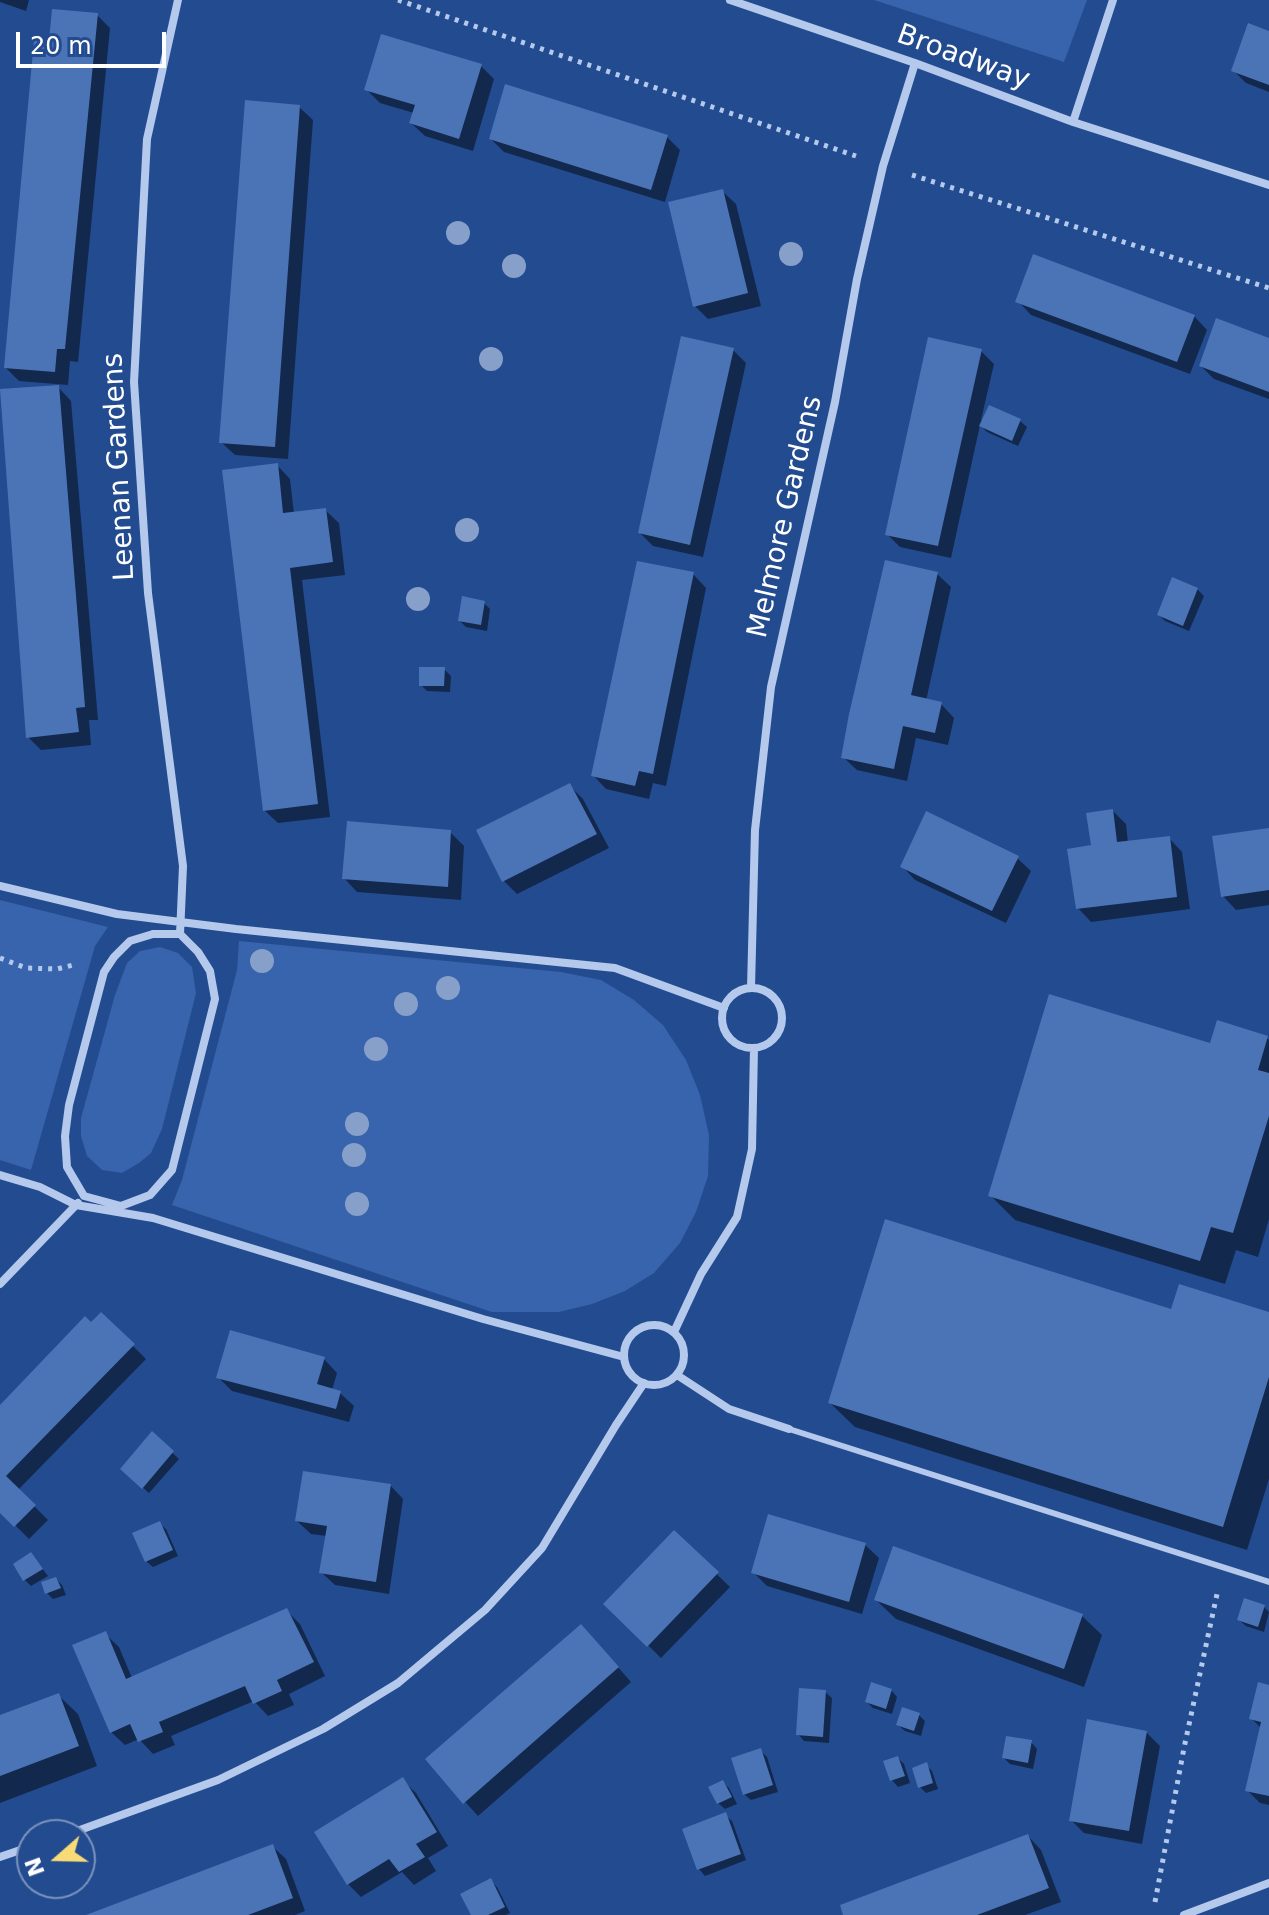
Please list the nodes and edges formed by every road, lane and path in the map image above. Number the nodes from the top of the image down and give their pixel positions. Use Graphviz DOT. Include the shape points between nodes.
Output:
graph roads {
  1 [pos="178,0"];
  2 [pos="398,0"];
  3 [pos="730,0"];
  4 [pos="1113,0"];
  5 [pos="748,3"];
  6 [pos="915,63"];
  7 [pos="1073,122"];
  8 [pos="883,166"];
  9 [pos="1269,185"];
  10 [pos="1269,288"];
  11 [pos="0,886"];
  12 [pos="180,922"];
  13 [pos="180,934"];
  14 [pos="114,957"];
  15 [pos="0,958"];
  16 [pos="751,988"];
  17 [pos="724,1008"];
  18 [pos="754,1048"];
  19 [pos="0,1175"];
  20 [pos="84,1196"];
  21 [pos="76,1205"];
  22 [pos="0,1284"];
  23 [pos="674,1332"];
  24 [pos="624,1357"];
  25 [pos="677,1375"];
  26 [pos="644,1383"];
  27 [pos="789,1429"];
  28 [pos="1223,1567"];
  29 [pos="1269,1582"];
  30 [pos="96,1824"];
  31 [pos="1269,1883"];
  32 [pos="1153,1915"];
  33 [pos="1184,1915"];
  1 -- 12 [label="street, Leenan Gardens" via="147,139 134,382 148,593 183,866"];
  2 -- 8 [label="path"];
  3 -- 5 [label="street, Broadway"];
  4 -- 7 [label="street"];
  5 -- 6 [label="street, Broadway"];
  6 -- 7 [label="street, Broadway"];
  6 -- 8 [label="street, Melmore Gardens"];
  7 -- 9 [label="street, Broadway"];
  8 -- 10 [label="path"];
  8 -- 16 [label="street, Melmore Gardens" via="771,687 755,830"];
  11 -- 12 [label="street" via="117,914"];
  12 -- 13 [label="street, Leenan Gardens"];
  12 -- 17 [label="street" via="615,968"];
  13 -- 14 [label="street" via="130,941"];
  13 -- 20 [label="street" via="210,971 215,999 172,1170 150,1195 121,1206"];
  14 -- 15 [label="path" via="57,969 26,968"];
  14 -- 20 [label="street" via="104,972 65,1136 67,1167"];
  16 -- 17 [label="street" via="739,991"];
  16 -- 18 [label="street" via="772,996 782,1017 774,1038"];
  17 -- 18 [label="street" via="722,1020 732,1041"];
  18 -- 23 [label="street" via="752,1149 737,1217 701,1274"];
  19 -- 21 [label="street"];
  20 -- 21 [label="street"];
  21 -- 22 [label="street"];
  21 -- 24 [label="street" via="153,1218"];
  23 -- 24 [label="street" via="665,1326 641,1328 632,1334"];
  23 -- 25 [label="street" via="684,1353"];
  24 -- 26 [label="street" via="627,1368"];
  25 -- 26 [label="street" via="656,1385"];
  25 -- 27 [label="street" via="729,1409"];
  26 -- 30 [label="street" via="542,1548 485,1610 398,1683 323,1729 218,1780"];
  27 -- 28 [label="lane"];
  28 -- 29 [label="lane"];
  28 -- 32 [label="path"];
  31 -- 33 [label="street"];
}
